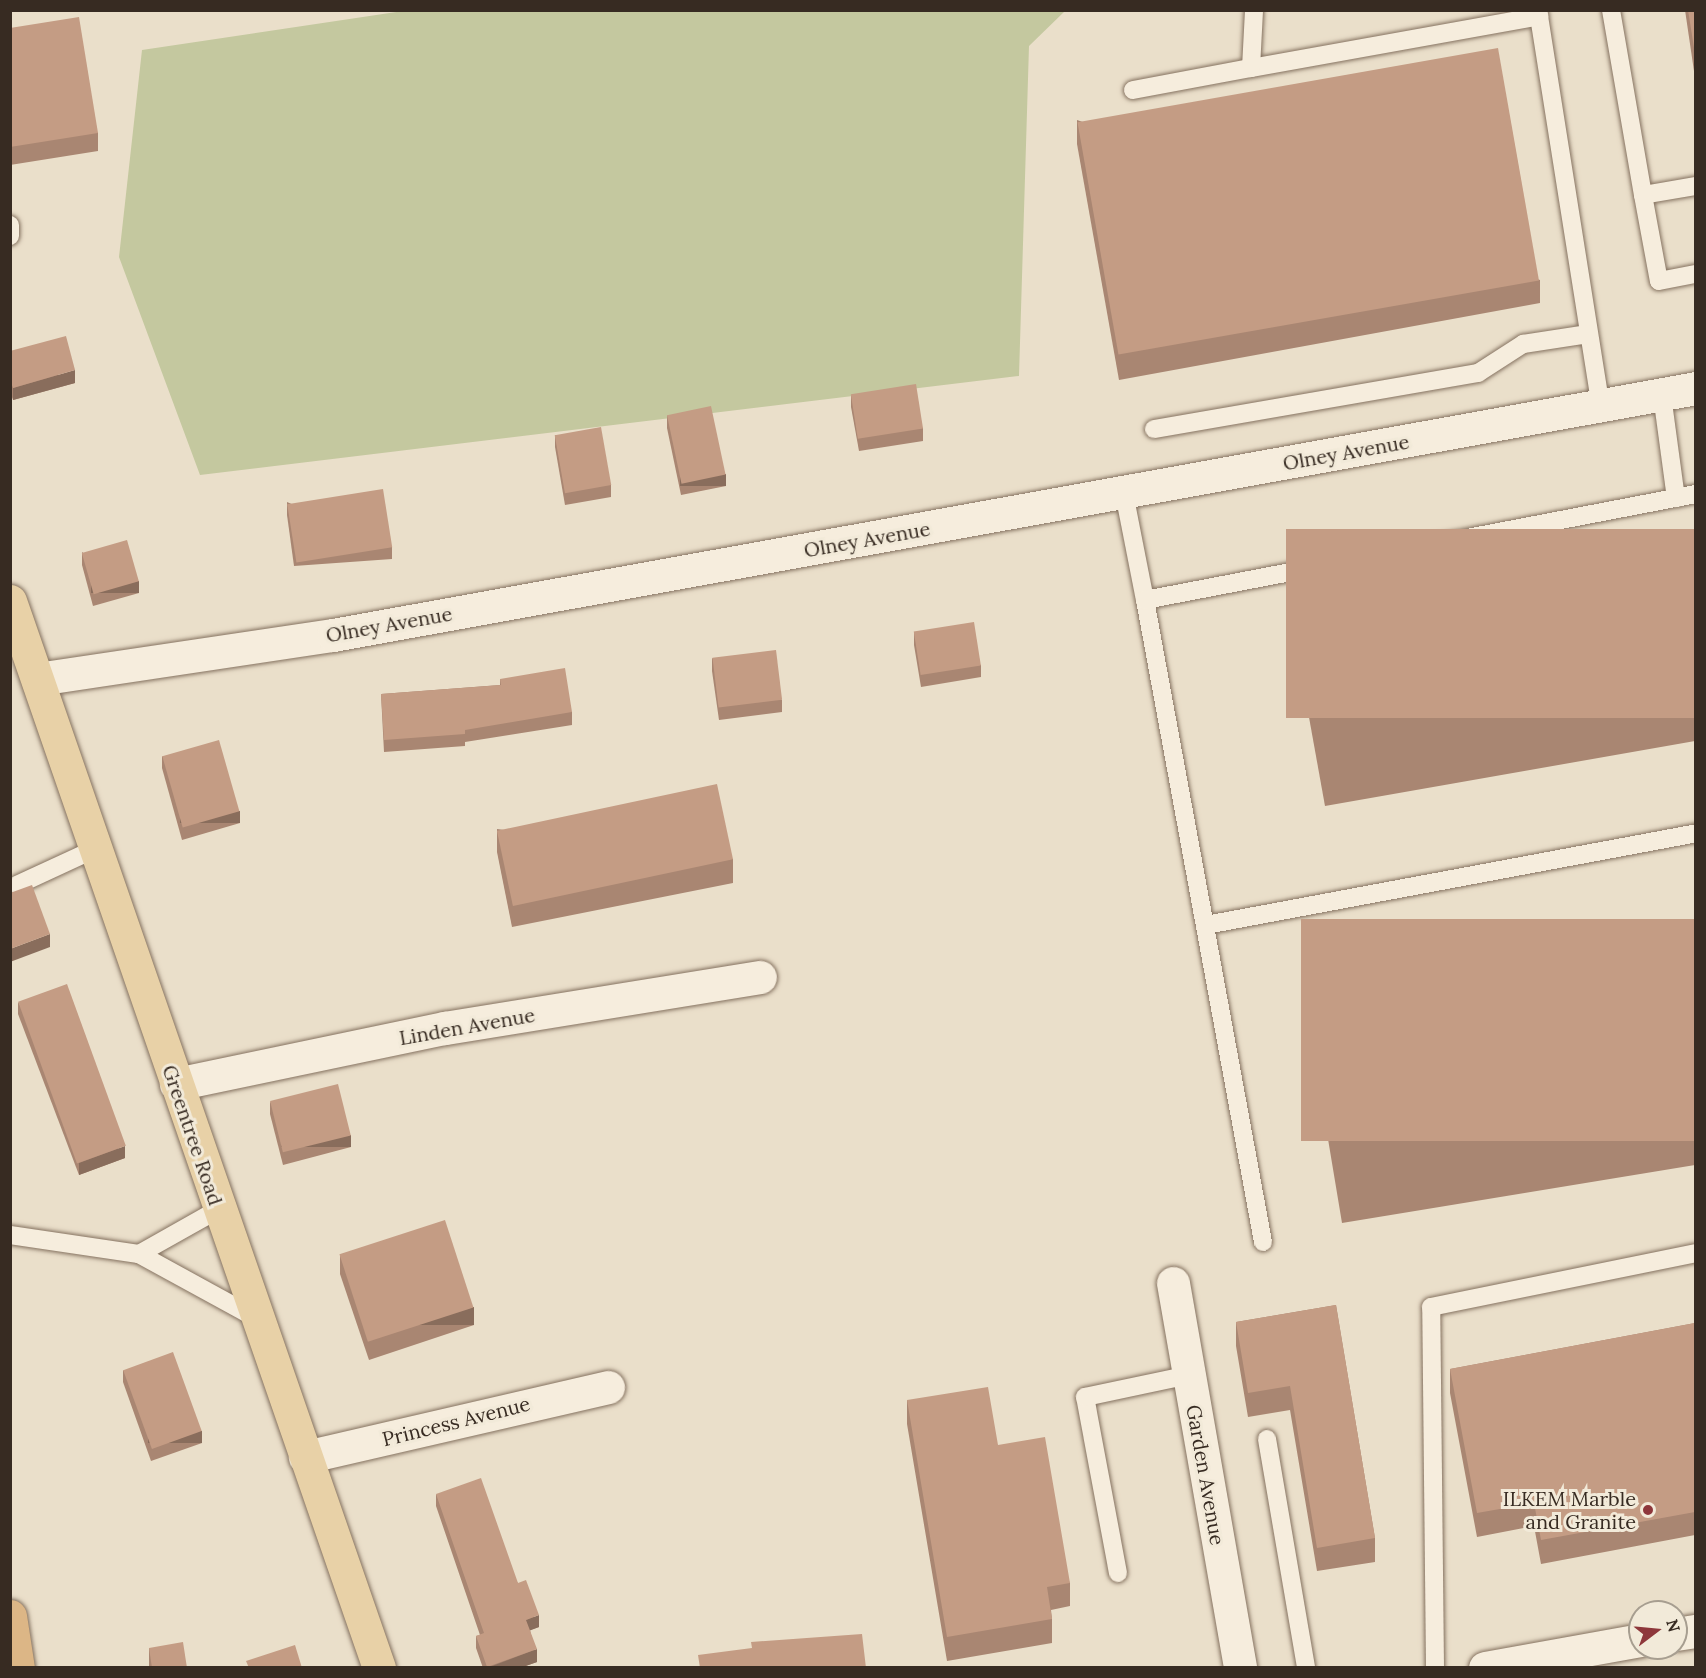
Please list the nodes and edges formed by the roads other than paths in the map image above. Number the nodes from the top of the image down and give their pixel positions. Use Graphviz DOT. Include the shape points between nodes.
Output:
graph roads {
  1 [pos="1254,10"];
  2 [pos="1611,10"];
  3 [pos="1538,13"];
  4 [pos="1251,68"];
  5 [pos="1133,90"];
  6 [pos="1695,186"];
  7 [pos="1643,195"];
  8 [pos="10,225"];
  9 [pos="10,236"];
  10 [pos="1695,274"];
  11 [pos="1588,334"];
  12 [pos="1695,388"];
  13 [pos="1662,394"];
  14 [pos="1601,406"];
  15 [pos="1154,429"];
  16 [pos="1124,493"];
  17 [pos="1695,494"];
  18 [pos="1676,498"];
  19 [pos="1145,600"];
  20 [pos="12,610"];
  21 [pos="38,679"];
  22 [pos="1695,833"];
  23 [pos="95,849"];
  24 [pos="16,885"];
  25 [pos="1206,925"];
  26 [pos="760,977"];
  27 [pos="176,1084"];
  28 [pos="219,1209"];
  29 [pos="10,1234"];
  30 [pos="1263,1242"];
  31 [pos="1695,1253"];
  32 [pos="139,1254"];
  33 [pos="1173,1283"];
  34 [pos="256,1318"];
  35 [pos="1189,1375"];
  36 [pos="608,1387"];
  37 [pos="1267,1439"];
  38 [pos="304,1457"];
  39 [pos="1118,1573"];
  40 [pos="10,1616"];
  41 [pos="1628,1643"];
  42 [pos="1569,1660"];
  43 [pos="18,1668"];
  44 [pos="379,1668"];
  45 [pos="1240,1668"];
  46 [pos="1306,1668"];
  47 [pos="1435,1668"];
  48 [pos="1485,1668"];
  1 -- 4 [label="lane"];
  2 -- 7 [label="lane"];
  3 -- 4 [label="lane"];
  3 -- 11 [label="lane"];
  4 -- 5 [label="lane"];
  6 -- 7 [label="lane"];
  7 -- 10 [label="lane" via="1659,281"];
  8 -- 9 [label="lane"];
  11 -- 14 [label="lane"];
  11 -- 15 [label="lane" via="1523,344 1478,373"];
  12 -- 13 [label="street, Olney Avenue"];
  13 -- 14 [label="street, Olney Avenue"];
  13 -- 18 [label="lane"];
  14 -- 16 [label="street, Olney Avenue"];
  16 -- 19 [label="lane"];
  16 -- 21 [label="street, Olney Avenue" via="333,635"];
  17 -- 18 [label="lane"];
  18 -- 19 [label="lane"];
  19 -- 25 [label="lane"];
  20 -- 21 [label="main road, Greentree Road"];
  21 -- 23 [label="main road, Greentree Road"];
  22 -- 25 [label="lane"];
  23 -- 24 [label="lane"];
  23 -- 27 [label="main road, Greentree Road"];
  25 -- 30 [label="lane"];
  26 -- 27 [label="street, Linden Avenue" via="445,1028"];
  27 -- 28 [label="main road, Greentree Road"];
  28 -- 32 [label="lane"];
  28 -- 34 [label="main road, Greentree Road"];
  29 -- 32 [label="lane"];
  31 -- 47 [label="lane" via="1431,1307"];
  32 -- 34 [label="lane"];
  33 -- 35 [label="street, Garden Avenue"];
  34 -- 38 [label="main road, Greentree Road"];
  35 -- 39 [label="lane" via="1085,1397"];
  35 -- 45 [label="street, Garden Avenue"];
  36 -- 38 [label="street, Princess Avenue"];
  37 -- 46 [label="lane"];
  38 -- 44 [label="main road, Greentree Road"];
  40 -- 43 [label="highway"];
  41 -- 42 [label="street"];
  42 -- 48 [label="street"];
}
